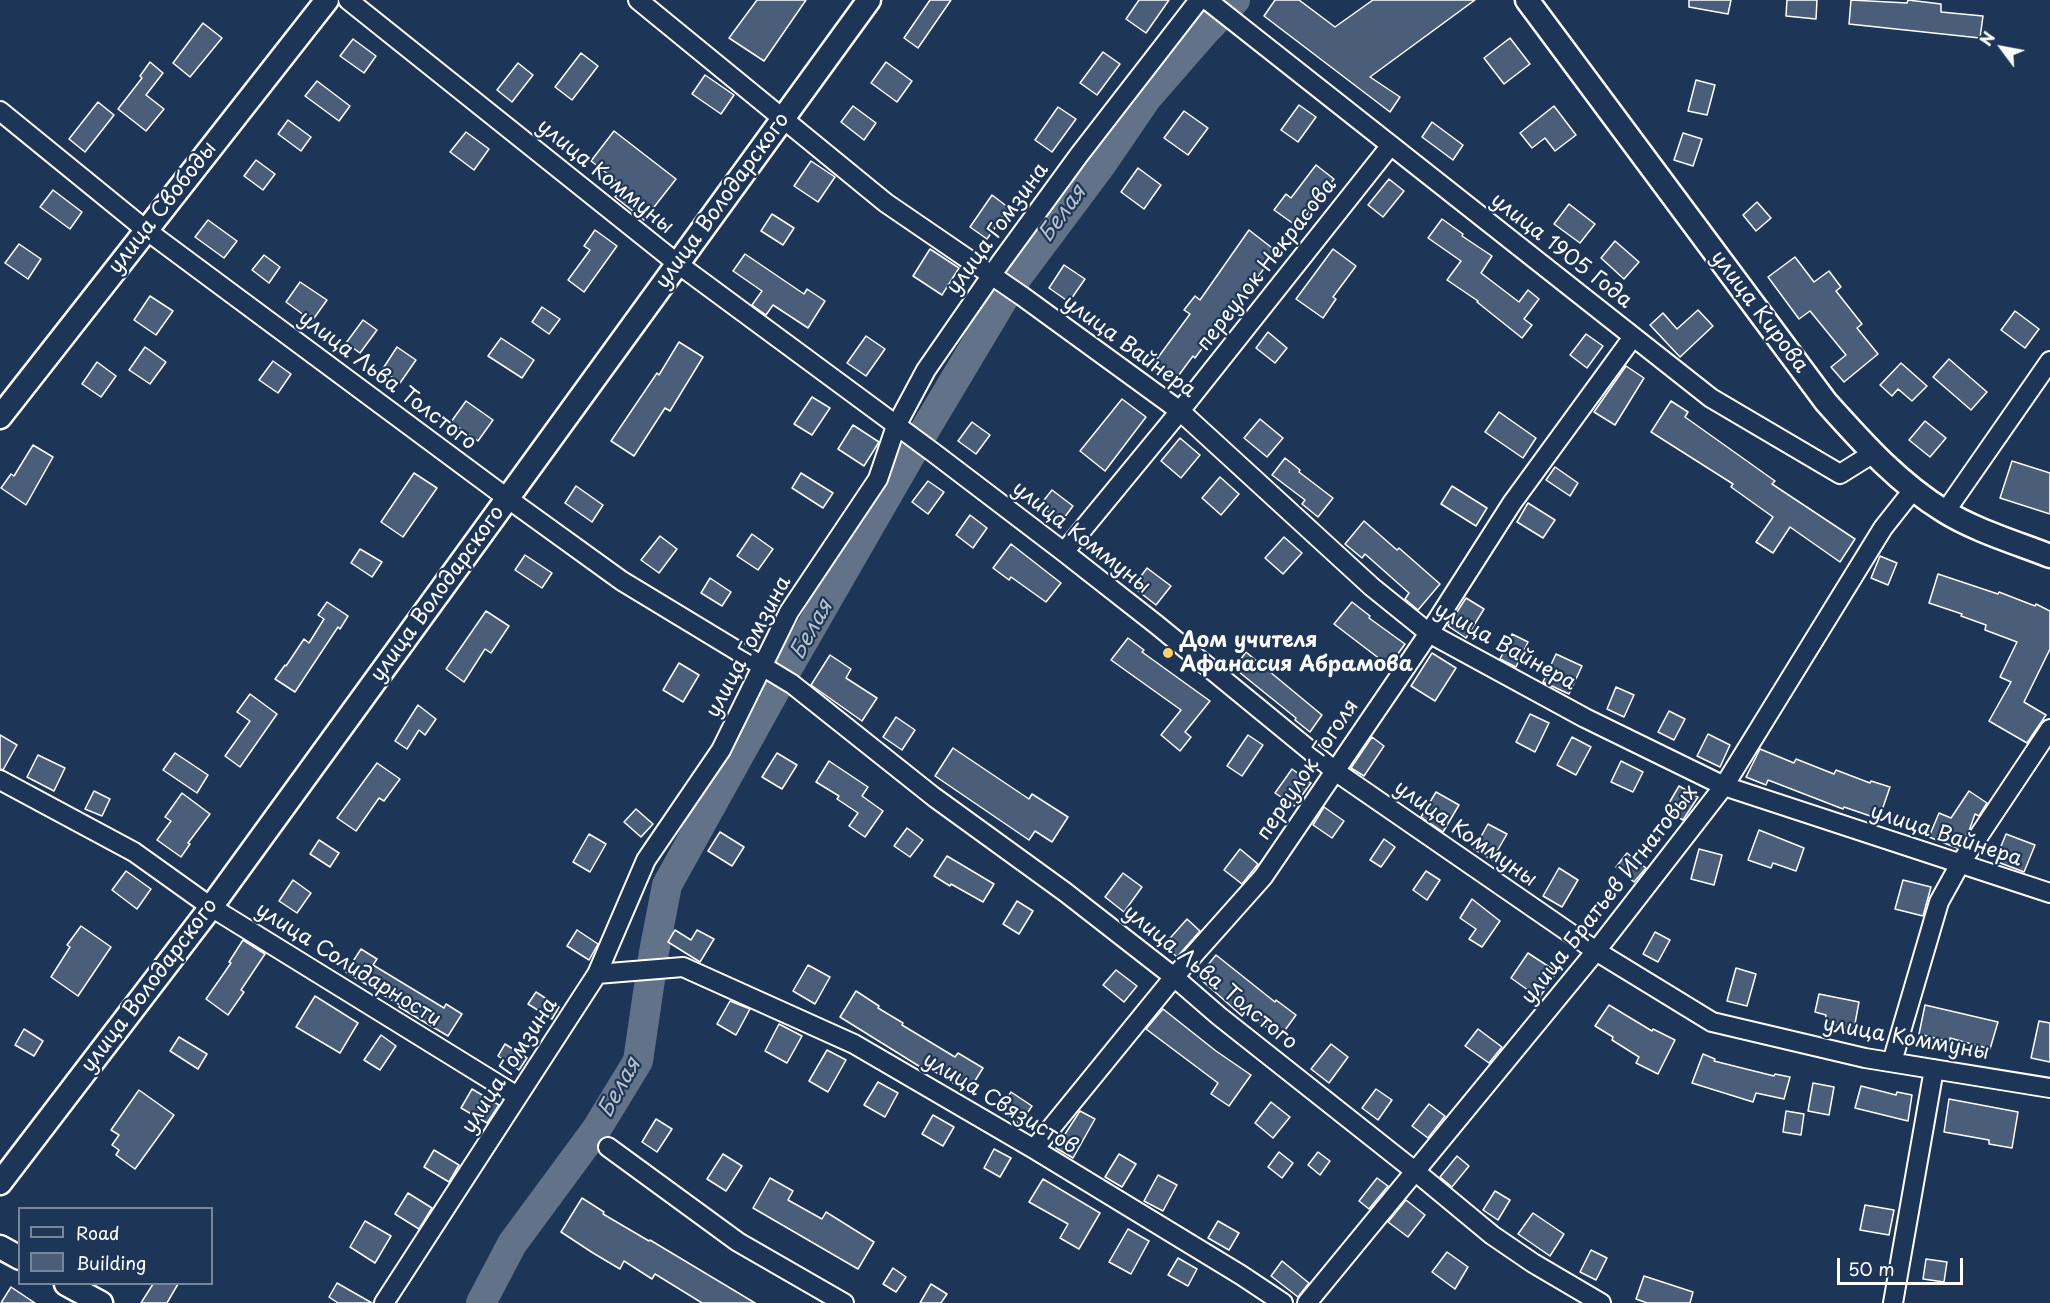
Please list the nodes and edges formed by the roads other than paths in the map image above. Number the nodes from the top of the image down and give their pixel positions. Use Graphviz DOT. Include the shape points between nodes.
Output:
graph roads {
  1 [pos="327,0"];
  2 [pos="348,0"];
  3 [pos="638,0"];
  4 [pos="869,0"];
  5 [pos="1199,0"];
  6 [pos="1207,0"];
  7 [pos="1527,0"];
  8 [pos="0,111"];
  9 [pos="783,118"];
  10 [pos="1391,145"];
  11 [pos="146,230"];
  12 [pos="678,264"];
  13 [pos="992,275"];
  14 [pos="1633,337"];
  15 [pos="2050,361"];
  16 [pos="1180,411"];
  17 [pos="0,417"];
  18 [pos="896,426"];
  19 [pos="1872,454"];
  20 [pos="1914,490"];
  21 [pos="507,498"];
  22 [pos="1945,512"];
  23 [pos="1064,552"];
  24 [pos="2050,556"];
  25 [pos="1429,633"];
  26 [pos="762,665"];
  27 [pos="2050,729"];
  28 [pos="1335,771"];
  29 [pos="0,780"];
  30 [pos="1724,786"];
  31 [pos="1960,864"];
  32 [pos="2050,893"];
  33 [pos="211,907"];
  34 [pos="1596,951"];
  35 [pos="597,974"];
  36 [pos="1174,977"];
  37 [pos="1892,1062"];
  38 [pos="1934,1069"];
  39 [pos="2050,1088"];
  40 [pos="517,1096"];
  41 [pos="608,1147"];
  42 [pos="1034,1149"];
  43 [pos="1416,1172"];
  44 [pos="0,1183"];
  45 [pos="0,1247"];
  46 [pos="18,1257"];
  47 [pos="68,1285"];
  48 [pos="835,1301"];
  49 [pos="101,1303"];
  50 [pos="384,1303"];
  51 [pos="1283,1303"];
  52 [pos="1307,1303"];
  53 [pos="1601,1303"];
  54 [pos="1893,1303"];
  1 -- 11 [label="main road, улица Свободы"];
  2 -- 12 [label="street, улица Коммуны"];
  3 -- 9 [label="street"];
  4 -- 9 [label="main road, улица Володарского"];
  5 -- 13 [label="street, улица Гомзина"];
  6 -- 10 [label="street, улица 1905 Года"];
  7 -- 19 [label="main road, улица Кирова" via="1826,402"];
  8 -- 11 [label="street, улица Льва Толстого"];
  9 -- 12 [label="main road, улица Володарского"];
  9 -- 13 [label="street" via="886,203"];
  10 -- 14 [label="street, улица 1905 Года"];
  10 -- 16 [label="street, переулок Некрасова"];
  11 -- 17 [label="main road, улица Свободы"];
  11 -- 21 [label="street, улица Льва Толстого"];
  12 -- 18 [label="street, улица Коммуны"];
  12 -- 21 [label="main road, улица Володарского"];
  13 -- 16 [label="street, улица Вайнера"];
  13 -- 18 [label="street, улица Гомзина" via="926,370"];
  14 -- 19 [label="street, улица 1905 Года" via="1711,398 1840,474"];
  14 -- 25 [label="street, переулок Гоголя" via="1512,503"];
  15 -- 22 [label="street"];
  16 -- 23 [label="street, переулок Некрасова"];
  16 -- 25 [label="street, улица Вайнера" via="1372,587"];
  18 -- 23 [label="street, улица Коммуны"];
  18 -- 26 [label="street, улица Гомзина" via="878,479 789,612"];
  19 -- 20 [label="main road, улица Кирова"];
  20 -- 22 [label="main road, улица Кирова"];
  20 -- 30 [label="street, улица Братьев Игнатовых" via="1882,528"];
  21 -- 26 [label="street, улица Льва Толстого" via="622,581"];
  21 -- 33 [label="main road, улица Володарского"];
  22 -- 24 [label="main road, улица Кирова"];
  23 -- 28 [label="street, улица Коммуны"];
  25 -- 28 [label="street, переулок Гоголя"];
  25 -- 30 [label="street, улица Вайнера"];
  26 -- 35 [label="street, улица Гомзина" via="721,750 646,860"];
  26 -- 36 [label="street, улица Льва Толстого"];
  27 -- 31 [label="street"];
  28 -- 34 [label="street, улица Коммуны"];
  28 -- 36 [label="street, переулок Гоголя" via="1263,877"];
  29 -- 33 [label="street, улица Солидарности" via="134,852"];
  30 -- 31 [label="street, улица Вайнера"];
  30 -- 34 [label="street, улица Братьев Игнатовых"];
  31 -- 32 [label="street, улица Вайнера"];
  31 -- 37 [label="street" via="1939,902"];
  33 -- 40 [label="street, улица Солидарности"];
  33 -- 44 [label="main road, улица Володарского"];
  34 -- 37 [label="street, улица Коммуны" via="1712,1022"];
  34 -- 43 [label="street, улица Братьев Игнатовых"];
  35 -- 40 [label="street, улица Гомзина"];
  35 -- 42 [label="street, улица Связистов" via="683,967 854,1044"];
  36 -- 42 [label="street, переулок Гоголя"];
  36 -- 43 [label="street, улица Льва Толстого"];
  37 -- 38 [label="street, улица Коммуны"];
  38 -- 39 [label="street, улица Коммуны"];
  38 -- 54 [label="street"];
  40 -- 50 [label="street, улица Гомзина"];
  41 -- 48 [label="street" via="738,1242"];
  42 -- 51 [label="street, улица Связистов"];
  43 -- 52 [label="street, улица Братьев Игнатовых"];
  43 -- 53 [label="street, улица Льва Толстого" via="1492,1235"];
  45 -- 46 [label="main road"];
  47 -- 49 [label="main road"];
}
